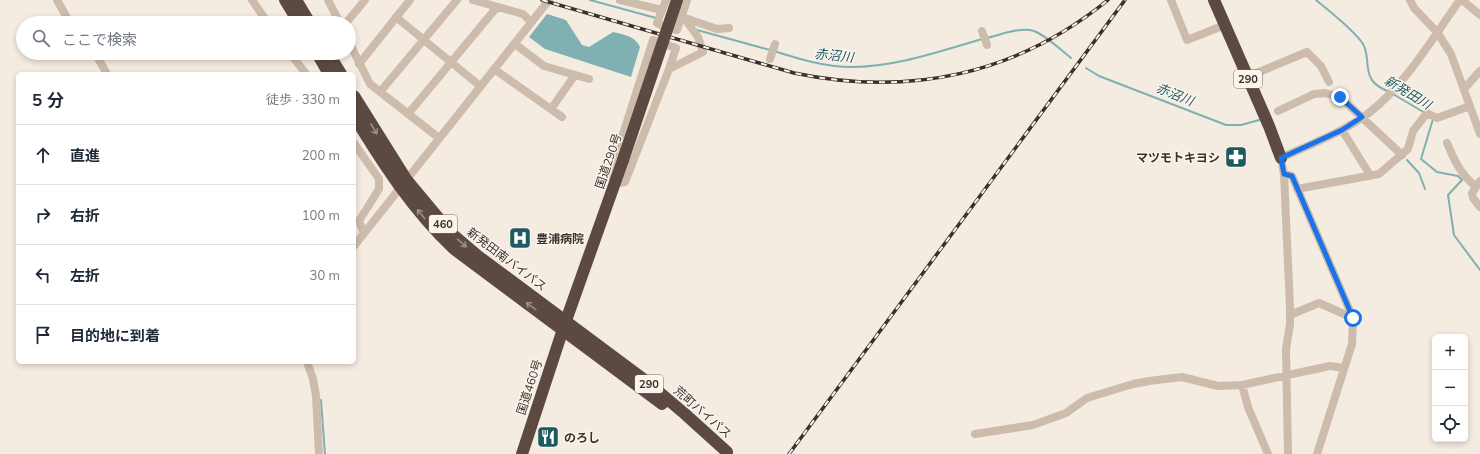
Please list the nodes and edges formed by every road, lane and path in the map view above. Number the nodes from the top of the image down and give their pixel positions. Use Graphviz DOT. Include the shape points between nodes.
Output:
graph roads {
  1 [pos="57,0"];
  2 [pos="252,0"];
  3 [pos="285,0"];
  4 [pos="296,0"];
  5 [pos="328,0"];
  6 [pos="365,0"];
  7 [pos="410,0"];
  8 [pos="457,0"];
  9 [pos="473,0"];
  10 [pos="549,0"];
  11 [pos="620,0"];
  12 [pos="666,0"];
  13 [pos="677,0"];
  14 [pos="687,0"];
  15 [pos="1170,0"];
  16 [pos="1214,0"];
  17 [pos="1410,0"];
  18 [pos="1461,0"];
  19 [pos="497,7"];
  20 [pos="662,10"];
  21 [pos="1480,14"];
  22 [pos="66,16"];
  23 [pos="263,16"];
  24 [pos="295,16"];
  25 [pos="306,16"];
  26 [pos="336,16"];
  27 [pos="352,16"];
  28 [pos="396,17"];
  29 [pos="684,17"];
  30 [pos="531,22"];
  31 [pos="1225,25"];
  32 [pos="729,28"];
  33 [pos="982,31"];
  34 [pos="1437,32"];
  35 [pos="424,40"];
  36 [pos="515,44"];
  37 [pos="775,44"];
  38 [pos="987,45"];
  39 [pos="356,57"];
  40 [pos="770,59"];
  41 [pos="99,60"];
  42 [pos="295,60"];
  43 [pos="321,60"];
  44 [pos="332,60"];
  45 [pos="451,62"];
  46 [pos="359,64"];
  47 [pos="494,69"];
  48 [pos="669,69"];
  49 [pos="1480,71"];
  50 [pos="106,72"];
  51 [pos="304,72"];
  52 [pos="328,72"];
  53 [pos="340,72"];
  54 [pos="575,75"];
  55 [pos="1247,77"];
  56 [pos="589,79"];
  57 [pos="1329,82"];
  58 [pos="480,86"];
  59 [pos="1464,89"];
  60 [pos="380,92"];
  61 [pos="356,100"];
  62 [pos="1470,106"];
  63 [pos="551,109"];
  64 [pos="1278,111"];
  65 [pos="408,114"];
  66 [pos="562,117"];
  67 [pos="1362,117"];
  68 [pos="356,119"];
  69 [pos="1342,130"];
  70 [pos="1480,134"];
  71 [pos="438,138"];
  72 [pos="1446,143"];
  73 [pos="356,146"];
  74 [pos="1402,155"];
  75 [pos="1281,158"];
  76 [pos="1284,174"];
  77 [pos="1370,175"];
  78 [pos="616,183"];
  79 [pos="403,184"];
  80 [pos="1478,184"];
  81 [pos="1297,188"];
  82 [pos="1480,207"];
  83 [pos="364,233"];
  84 [pos="356,243"];
  85 [pos="1290,315"];
  86 [pos="1353,318"];
  87 [pos="564,325"];
  88 [pos="308,364"];
  89 [pos="1344,368"];
  90 [pos="1287,375"];
  91 [pos="1242,385"];
  92 [pos="974,434"];
  93 [pos="729,453"];
  94 [pos="320,454"];
  95 [pos="522,454"];
  96 [pos="1268,454"];
  97 [pos="1288,454"];
  98 [pos="1316,454"];
  1 -- 22 [label="street"];
  2 -- 23 [label="street"];
  3 -- 24 [label="highway"];
  4 -- 25 [label="highway"];
  5 -- 26 [label="street"];
  6 -- 27 [label="street"];
  7 -- 28 [label="street"];
  8 -- 35 [label="street"];
  9 -- 19 [label="street"];
  10 -- 30 [label="street"];
  11 -- 20 [label="street"];
  12 -- 20 [label="street"];
  13 -- 78 [label="highway, 国道290号, bridge"];
  14 -- 29 [label="street"];
  15 -- 31 [label="street" via="1187,40"];
  16 -- 31 [label="highway, 290"];
  17 -- 34 [label="street" via="1414,8"];
  18 -- 21 [label="street"];
  18 -- 34 [label="street"];
  19 -- 30 [label="street" via="523,14"];
  19 -- 45 [label="street"];
  20 -- 29 [label="street" via="657,23 668,28 677,30"];
  28 -- 35 [label="street"];
  28 -- 46 [label="street"];
  29 -- 32 [label="street" via="717,28"];
  29 -- 48 [label="street" via="698,37 703,52"];
  30 -- 36 [label="street"];
  31 -- 55 [label="highway, 290"];
  33 -- 38 [label="street"];
  34 -- 59 [label="street" via="1451,54"];
  34 -- 67 [label="street" via="1392,93"];
  35 -- 45 [label="street"];
  35 -- 60 [label="street"];
  36 -- 47 [label="street"];
  36 -- 54 [label="street" via="544,66"];
  37 -- 40 [label="street"];
  39 -- 46 [label="street"];
  41 -- 50 [label="street"];
  42 -- 51 [label="street"];
  43 -- 52 [label="highway"];
  44 -- 53 [label="highway"];
  45 -- 58 [label="street"];
  45 -- 65 [label="street"];
  46 -- 60 [label="street" via="370,84"];
  47 -- 58 [label="street"];
  47 -- 63 [label="street"];
  48 -- 78 [label="street" via="625,182"];
  48 -- 78 [label="street" via="676,48 653,40 610,175"];
  49 -- 59 [label="street"];
  54 -- 56 [label="street"];
  54 -- 63 [label="street"];
  55 -- 57 [label="street" via="1307,52 1321,66"];
  55 -- 75 [label="highway, 290"];
  58 -- 71 [label="street"];
  59 -- 62 [label="street"];
  60 -- 65 [label="street"];
  61 -- 79 [label="highway, 新発田南バイパス / 460, one-way"];
  62 -- 70 [label="street"];
  62 -- 74 [label="street" via="1437,118 1426,115 1413,131 1408,149"];
  63 -- 66 [label="street"];
  64 -- 67 [label="street" via="1314,94 1325,93 1340,97"];
  65 -- 71 [label="street"];
  67 -- 69 [label="street"];
  67 -- 74 [label="street"];
  68 -- 79 [label="highway, 新発田南バイパス / 460" via="376,154"];
  69 -- 75 [label="street"];
  69 -- 77 [label="street"];
  71 -- 79 [label="street"];
  72 -- 80 [label="street" via="1455,164 1466,178"];
  73 -- 83 [label="street" via="378,179 379,189 359,221"];
  74 -- 77 [label="street" via="1379,174"];
  75 -- 76 [label="street"];
  76 -- 81 [label="street" via="1292,176"];
  76 -- 85 [label="street"];
  77 -- 81 [label="street"];
  78 -- 87 [label="highway, 国道290号"];
  79 -- 83 [label="street"];
  79 -- 87 [label="highway, 新発田南バイパス / 460" via="463,244"];
  80 -- 82 [label="street" via="1472,193"];
  81 -- 86 [label="street"];
  83 -- 84 [label="street"];
  85 -- 86 [label="street" via="1319,303"];
  85 -- 90 [label="street" via="1286,349"];
  86 -- 89 [label="street" via="1352,344"];
  87 -- 93 [label="highway, 荒町バイパス / 290" via="646,381"];
  87 -- 95 [label="highway, 国道460号"];
  88 -- 94 [label="street" via="314,379"];
  89 -- 90 [label="street" via="1330,366"];
  89 -- 98 [label="street"];
  90 -- 91 [label="street"];
  90 -- 97 [label="street"];
  91 -- 92 [label="street" via="1218,386 1182,377 1149,381 1087,398 1066,413 1033,426"];
  91 -- 96 [label="street" via="1248,407"];
}
